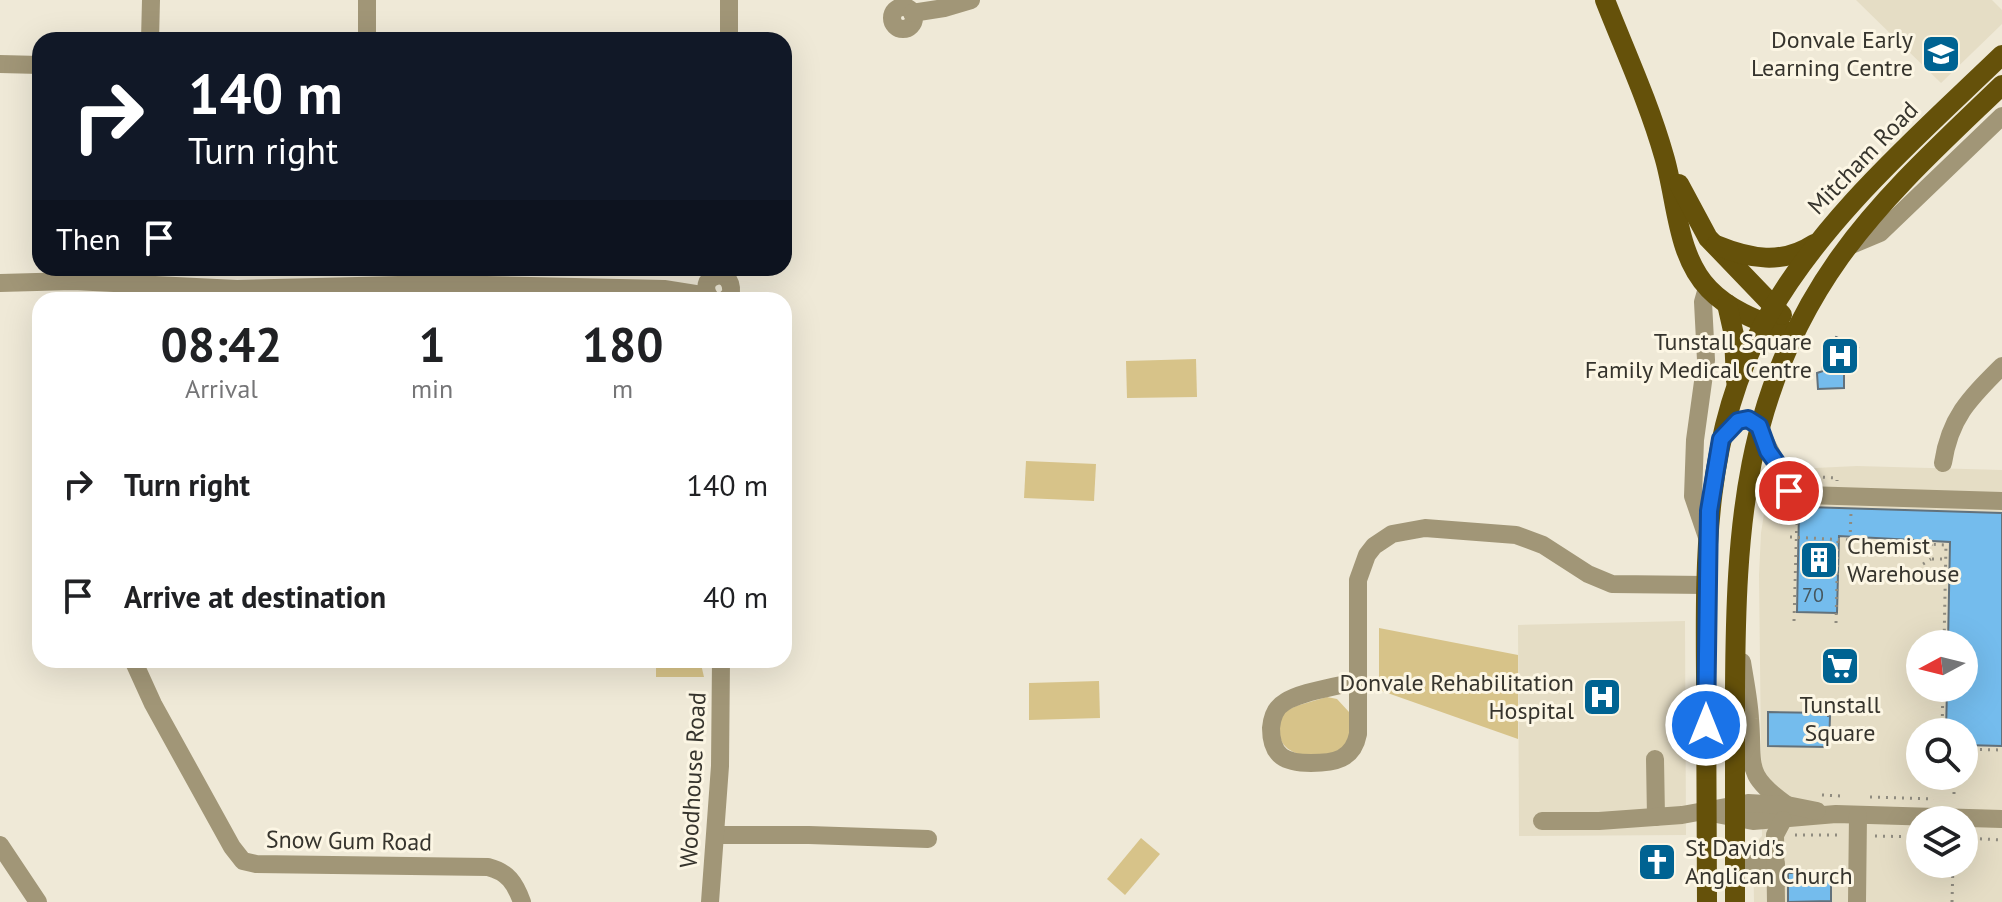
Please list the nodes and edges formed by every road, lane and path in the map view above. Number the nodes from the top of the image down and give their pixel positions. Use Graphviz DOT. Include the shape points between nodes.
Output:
graph roads {
  1 [pos="151,0"];
  2 [pos="367,0"];
  3 [pos="729,0"];
  4 [pos="971,0"];
  5 [pos="1602,0"];
  6 [pos="904,7"];
  7 [pos="150,32"];
  8 [pos="367,32"];
  9 [pos="729,32"];
  10 [pos="2002,55"];
  11 [pos="0,64"];
  12 [pos="32,65"];
  13 [pos="2002,85"];
  14 [pos="2002,116"];
  15 [pos="1664,156"];
  16 [pos="1821,239"];
  17 [pos="1712,243"];
  18 [pos="1849,246"];
  19 [pos="1738,272"];
  20 [pos="365,276"];
  21 [pos="0,283"];
  22 [pos="719,287"];
  23 [pos="1707,288"];
  24 [pos="129,292"];
  25 [pos="1727,304"];
  26 [pos="1769,315"];
  27 [pos="1795,335"];
  28 [pos="2002,366"];
  29 [pos="1736,389"];
  30 [pos="1759,426"];
  31 [pos="1721,439"];
  32 [pos="1943,463"];
  33 [pos="1795,476"];
  34 [pos="1793,498"];
  35 [pos="2002,501"];
  36 [pos="1707,537"];
  37 [pos="1790,537"];
  38 [pos="1796,538"];
  39 [pos="1838,540"];
  40 [pos="1931,544"];
  41 [pos="1931,559"];
  42 [pos="1946,559"];
  43 [pos="1923,564"];
  44 [pos="1706,585"];
  45 [pos="1794,621"];
  46 [pos="1836,623"];
  47 [pos="1735,624"];
  48 [pos="1944,630"];
  49 [pos="137,668"];
  50 [pos="721,668"];
  51 [pos="1357,681"];
  52 [pos="1978,749"];
  53 [pos="2002,750"];
  54 [pos="1655,759"];
  55 [pos="1815,795"];
  56 [pos="1871,797"];
  57 [pos="1941,800"];
  58 [pos="1966,801"];
  59 [pos="1839,805"];
  60 [pos="1958,806"];
  61 [pos="1706,812"];
  62 [pos="1735,812"];
  63 [pos="1906,812"];
  64 [pos="1978,814"];
  65 [pos="1858,815"];
  66 [pos="1656,817"];
  67 [pos="2002,819"];
  68 [pos="1782,820"];
  69 [pos="1542,821"];
  70 [pos="716,835"];
  71 [pos="1858,835"];
  72 [pos="1906,837"];
  73 [pos="928,839"];
  74 [pos="1978,839"];
  75 [pos="2002,840"];
  76 [pos="0,845"];
  77 [pos="1735,864"];
  78 [pos="1776,864"];
  79 [pos="1953,878"];
  80 [pos="38,902"];
  81 [pos="522,902"];
  82 [pos="710,902"];
  83 [pos="1707,902"];
  84 [pos="1735,902"];
  85 [pos="1776,902"];
  86 [pos="1857,902"];
  87 [pos="1952,902"];
  1 -- 7 [label="street"];
  2 -- 8 [label="street"];
  3 -- 9 [label="street"];
  4 -- 6 [label="street" via="939,10"];
  5 -- 15 [label="main road"];
  10 -- 16 [label="main road, Mitcham Road"];
  11 -- 12 [label="street"];
  13 -- 18 [label="main road, Mitcham Road" via="1883,203"];
  14 -- 18 [label="street" via="1880,233"];
  15 -- 17 [label="main road"];
  15 -- 23 [label="main road" via="1687,251"];
  16 -- 17 [label="main road" via="1775,259"];
  16 -- 26 [label="main road, Mitcham Road"];
  17 -- 19 [label="main road"];
  18 -- 27 [label="main road, Mitcham Road"];
  19 -- 23 [label="main road" via="1716,277"];
  19 -- 26 [label="main road"];
  20 -- 22 [label="street" via="415,283"];
  20 -- 24 [label="street" via="237,289"];
  21 -- 24 [label="street"];
  23 -- 25 [label="main road"];
  23 -- 36 [label="street" via="1706,366 1693,496"];
  25 -- 26 [label="main road"];
  25 -- 29 [label="main road"];
  26 -- 27 [label="main road"];
  26 -- 29 [label="main road, Mitcham Road"];
  27 -- 30 [label="main road, Mitcham Road"];
  28 -- 32 [label="street" via="1959,413"];
  29 -- 31 [label="main road"];
  30 -- 31 [label="main road" via="1742,419"];
  30 -- 34 [label="street"];
  30 -- 47 [label="main road, Mitcham Road" via="1741,516"];
  31 -- 36 [label="main road"];
  33 -- 34 [label="path"];
  34 -- 35 [label="street"];
  34 -- 38 [label="path"];
  36 -- 44 [label="main road"];
  37 -- 38 [label="path"];
  38 -- 39 [label="path"];
  38 -- 45 [label="path"];
  39 -- 40 [label="path"];
  39 -- 46 [label="path"];
  40 -- 41 [label="path"];
  40 -- 42 [label="path" via="1946,545"];
  41 -- 42 [label="path"];
  41 -- 43 [label="path"];
  42 -- 48 [label="path"];
  44 -- 51 [label="street" via="1612,584 1516,535 1404,530 1374,546 1362,567 1356,594"];
  44 -- 61 [label="main road"];
  47 -- 62 [label="main road, Mitcham Road"];
  47 -- 68 [label="street" via="1752,766"];
  49 -- 81 [label="street, Snow Gum Road" via="243,861 488,867 510,877"];
  50 -- 70 [label="street, Woodhouse Road"];
  51 -- 51 [label="street" via="1358,734 1350,753 1327,763 1293,763 1280,756 1271,723 1283,703"];
  52 -- 53 [label="path"];
  54 -- 66 [label="street"];
  55 -- 59 [label="path"];
  56 -- 57 [label="path"];
  58 -- 60 [label="path"];
  59 -- 65 [label="street"];
  59 -- 68 [label="street"];
  61 -- 62 [label="street"];
  61 -- 66 [label="street"];
  61 -- 83 [label="main road"];
  62 -- 68 [label="street"];
  62 -- 77 [label="main road, Mitcham Road"];
  63 -- 65 [label="street"];
  64 -- 67 [label="street"];
  65 -- 71 [label="street"];
  66 -- 69 [label="street"];
  68 -- 71 [label="path"];
  68 -- 78 [label="street"];
  70 -- 73 [label="street"];
  70 -- 82 [label="street, Woodhouse Road"];
  71 -- 72 [label="path"];
  71 -- 86 [label="street"];
  74 -- 75 [label="path"];
  76 -- 80 [label="street"];
  77 -- 78 [label="street"];
  77 -- 84 [label="main road, Mitcham Road"];
  78 -- 85 [label="street"];
  79 -- 87 [label="path"];
}
